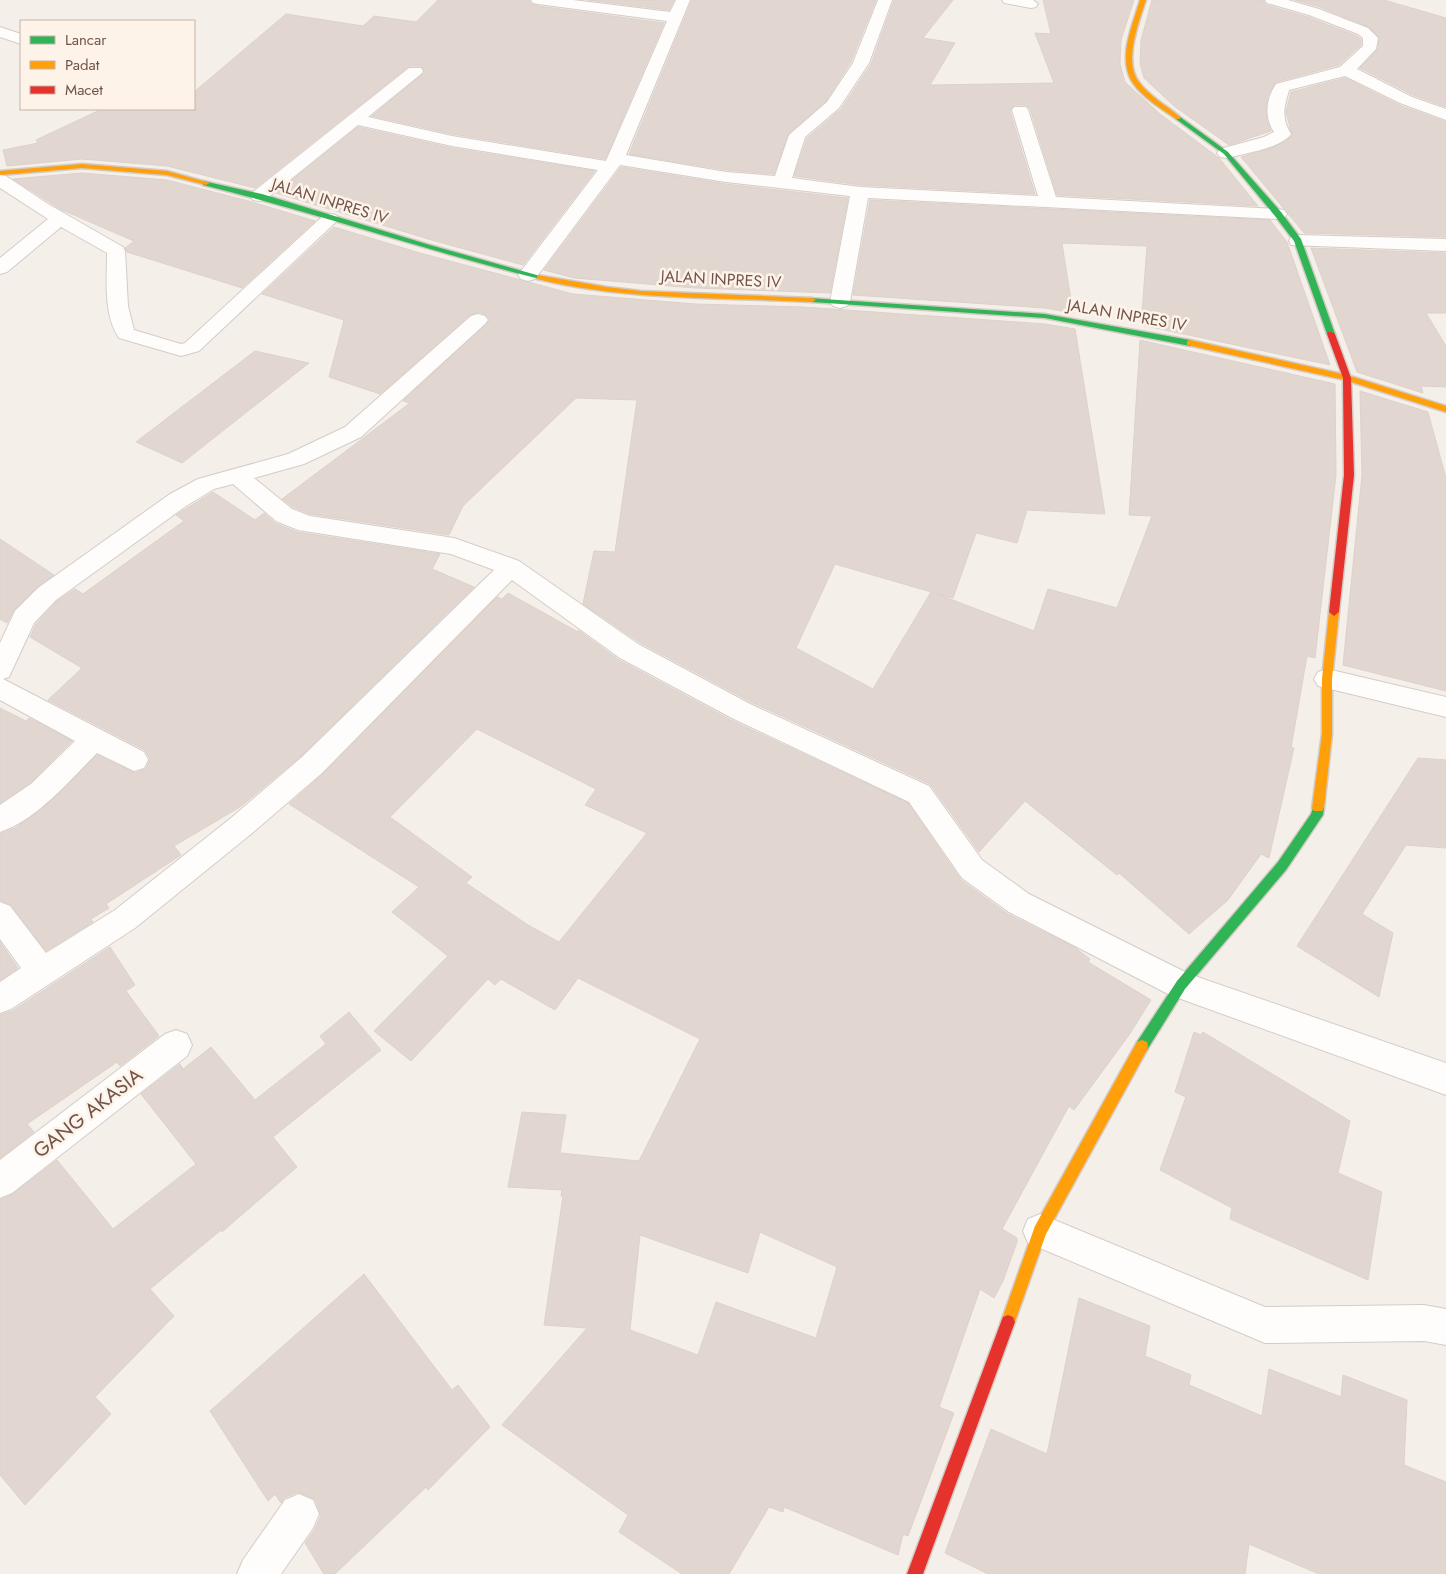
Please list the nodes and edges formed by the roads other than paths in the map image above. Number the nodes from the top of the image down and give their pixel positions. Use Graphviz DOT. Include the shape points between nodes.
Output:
graph roads {
  1 [pos="538,0"];
  2 [pos="683,0"];
  3 [pos="885,0"];
  4 [pos="1009,0"];
  5 [pos="1143,0"];
  6 [pos="1272,0"];
  7 [pos="1031,4"];
  8 [pos="674,17"];
  9 [pos="0,32"];
  10 [pos="20,39"];
  11 [pos="1346,70"];
  12 [pos="415,71"];
  13 [pos="1020,110"];
  14 [pos="1446,115"];
  15 [pos="356,119"];
  16 [pos="1226,153"];
  17 [pos="613,163"];
  18 [pos="0,173"];
  19 [pos="0,180"];
  20 [pos="782,182"];
  21 [pos="860,192"];
  22 [pos="259,196"];
  23 [pos="1049,203"];
  24 [pos="1278,214"];
  25 [pos="60,218"];
  26 [pos="330,219"];
  27 [pos="1298,241"];
  28 [pos="1446,245"];
  29 [pos="0,268"];
  30 [pos="528,275"];
  31 [pos="840,302"];
  32 [pos="478,320"];
  33 [pos="1347,378"];
  34 [pos="1446,409"];
  35 [pos="236,475"];
  36 [pos="511,567"];
  37 [pos="0,670"];
  38 [pos="1327,680"];
  39 [pos="0,688"];
  40 [pos="1446,707"];
  41 [pos="94,739"];
  42 [pos="134,760"];
  43 [pos="0,820"];
  44 [pos="0,915"];
  45 [pos="41,971"];
  46 [pos="1181,985"];
  47 [pos="0,999"];
  48 [pos="176,1045"];
  49 [pos="1446,1078"];
  50 [pos="0,1182"];
  51 [pos="1040,1231"];
  52 [pos="1446,1327"];
  53 [pos="299,1514"];
  54 [pos="257,1574"];
  55 [pos="915,1574"];
  1 -- 8 [label="street"];
  2 -- 8 [label="street"];
  3 -- 20 [label="street" via="861,63 833,105 797,134"];
  4 -- 7 [label="street"];
  5 -- 16 [label="street" via="1131,40 1130,64 1134,81"];
  6 -- 11 [label="street" via="1368,33 1371,48"];
  8 -- 17 [label="street"];
  9 -- 10 [label="street"];
  11 -- 14 [label="street" via="1406,100"];
  11 -- 16 [label="street" via="1282,87 1274,111 1283,134 1270,141"];
  12 -- 15 [label="street"];
  13 -- 23 [label="street"];
  15 -- 17 [label="street" via="452,141"];
  15 -- 22 [label="street"];
  16 -- 24 [label="street"];
  17 -- 20 [label="street"];
  17 -- 30 [label="street"];
  18 -- 22 [label="street, JALAN INPRES IV" via="82,166 167,173"];
  19 -- 25 [label="street"];
  20 -- 21 [label="street"];
  21 -- 23 [label="street"];
  21 -- 31 [label="street"];
  22 -- 26 [label="street, JALAN INPRES IV"];
  23 -- 24 [label="street"];
  24 -- 27 [label="street"];
  25 -- 26 [label="street" via="116,251 119,307 126,334 181,350 192,347"];
  25 -- 29 [label="street"];
  26 -- 30 [label="street, JALAN INPRES IV"];
  27 -- 28 [label="street"];
  27 -- 33 [label="street"];
  30 -- 31 [label="street, JALAN INPRES IV" via="573,286 695,296"];
  31 -- 33 [label="street, JALAN INPRES IV" via="1045,316 1166,337"];
  32 -- 35 [label="street" via="353,432 296,460"];
  33 -- 34 [label="street, JALAN INPRES IV"];
  33 -- 38 [label="street" via="1349,475"];
  35 -- 36 [label="street" via="284,515 306,524 454,546"];
  35 -- 37 [label="street" via="206,484 178,500 47,594 24,618"];
  36 -- 45 [label="street" via="312,765 255,814 125,918"];
  36 -- 46 [label="street" via="630,651 741,711 920,794 972,869 1019,903"];
  38 -- 40 [label="street"];
  38 -- 46 [label="street" via="1327,734 1317,815 1282,866"];
  39 -- 41 [label="street"];
  41 -- 42 [label="street"];
  41 -- 43 [label="street" via="41,792"];
  44 -- 45 [label="street"];
  45 -- 47 [label="street"];
  46 -- 49 [label="street"];
  46 -- 51 [label="street" via="1140,1049"];
  48 -- 50 [label="street, GANG AKASIA"];
  51 -- 52 [label="street" via="1265,1325 1424,1323"];
  51 -- 55 [label="street"];
  53 -- 54 [label="street"];
}
